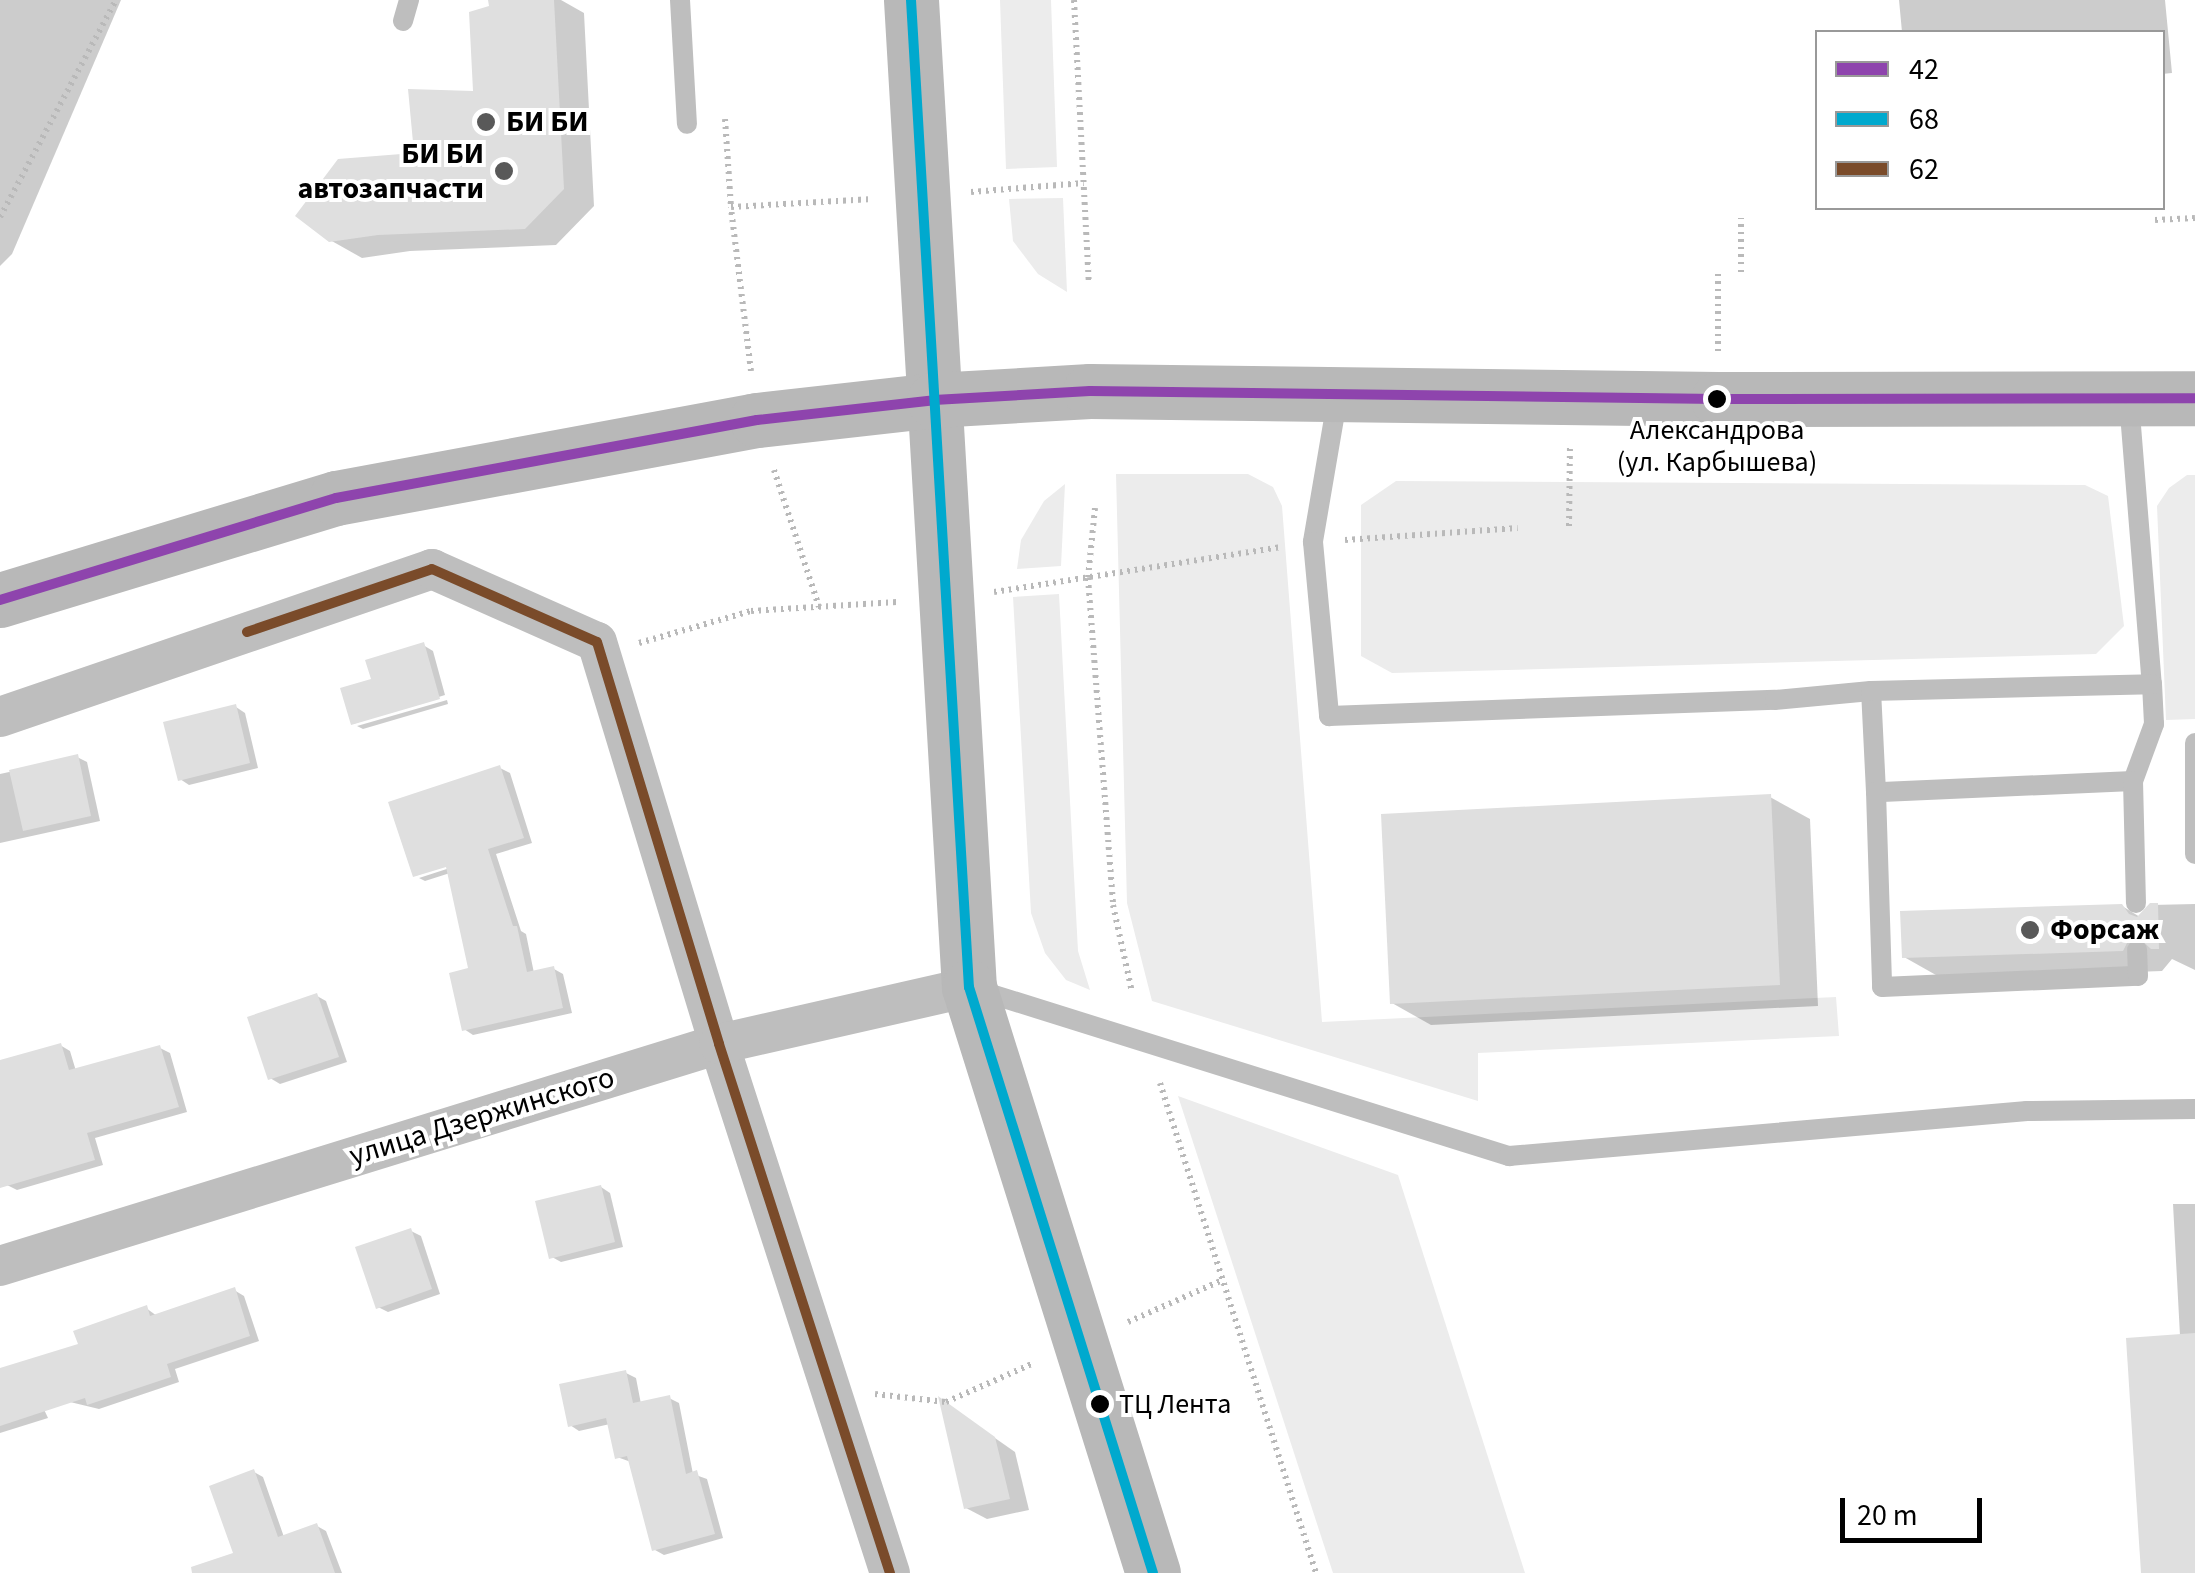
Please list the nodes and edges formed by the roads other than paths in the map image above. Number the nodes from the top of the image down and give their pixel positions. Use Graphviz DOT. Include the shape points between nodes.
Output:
graph roads {
  1 [pos="410,0"];
  2 [pos="680,0"];
  3 [pos="910,0"];
  4 [pos="403,21"];
  5 [pos="688,124"];
  6 [pos="1338,393"];
  7 [pos="2195,398"];
  8 [pos="934,400"];
  9 [pos="2128,400"];
  10 [pos="0,600"];
  11 [pos="2152,684"];
  12 [pos="1871,691"];
  13 [pos="0,717"];
  14 [pos="2195,743"];
  15 [pos="2133,781"];
  16 [pos="1876,792"];
  17 [pos="2195,854"];
  18 [pos="2136,903"];
  19 [pos="2137,950"];
  20 [pos="969,988"];
  21 [pos="719,1044"];
  22 [pos="2195,1108"];
  23 [pos="0,1266"];
  24 [pos="890,1573"];
  25 [pos="1154,1573"];
  1 -- 4 [label="lane"];
  2 -- 5 [label="lane"];
  3 -- 8 [label="street"];
  6 -- 8 [label="street" via="1090,391"];
  6 -- 9 [label="street"];
  6 -- 12 [label="lane" via="1314,542 1329,716"];
  7 -- 9 [label="street"];
  8 -- 10 [label="street" via="757,420 336,498"];
  8 -- 20 [label="street"];
  9 -- 11 [label="lane"];
  11 -- 12 [label="lane"];
  11 -- 15 [label="lane" via="2154,724"];
  12 -- 16 [label="lane"];
  13 -- 21 [label="street" via="432,568 599,648"];
  14 -- 17 [label="lane"];
  15 -- 16 [label="lane"];
  15 -- 18 [label="lane"];
  16 -- 19 [label="lane" via="1882,986 2138,976"];
  20 -- 21 [label="street, улица Дзержинского"];
  20 -- 22 [label="lane" via="1510,1156 2027,1111"];
  20 -- 25 [label="street"];
  21 -- 23 [label="street, улица Дзержинского"];
  21 -- 24 [label="street"];
}
